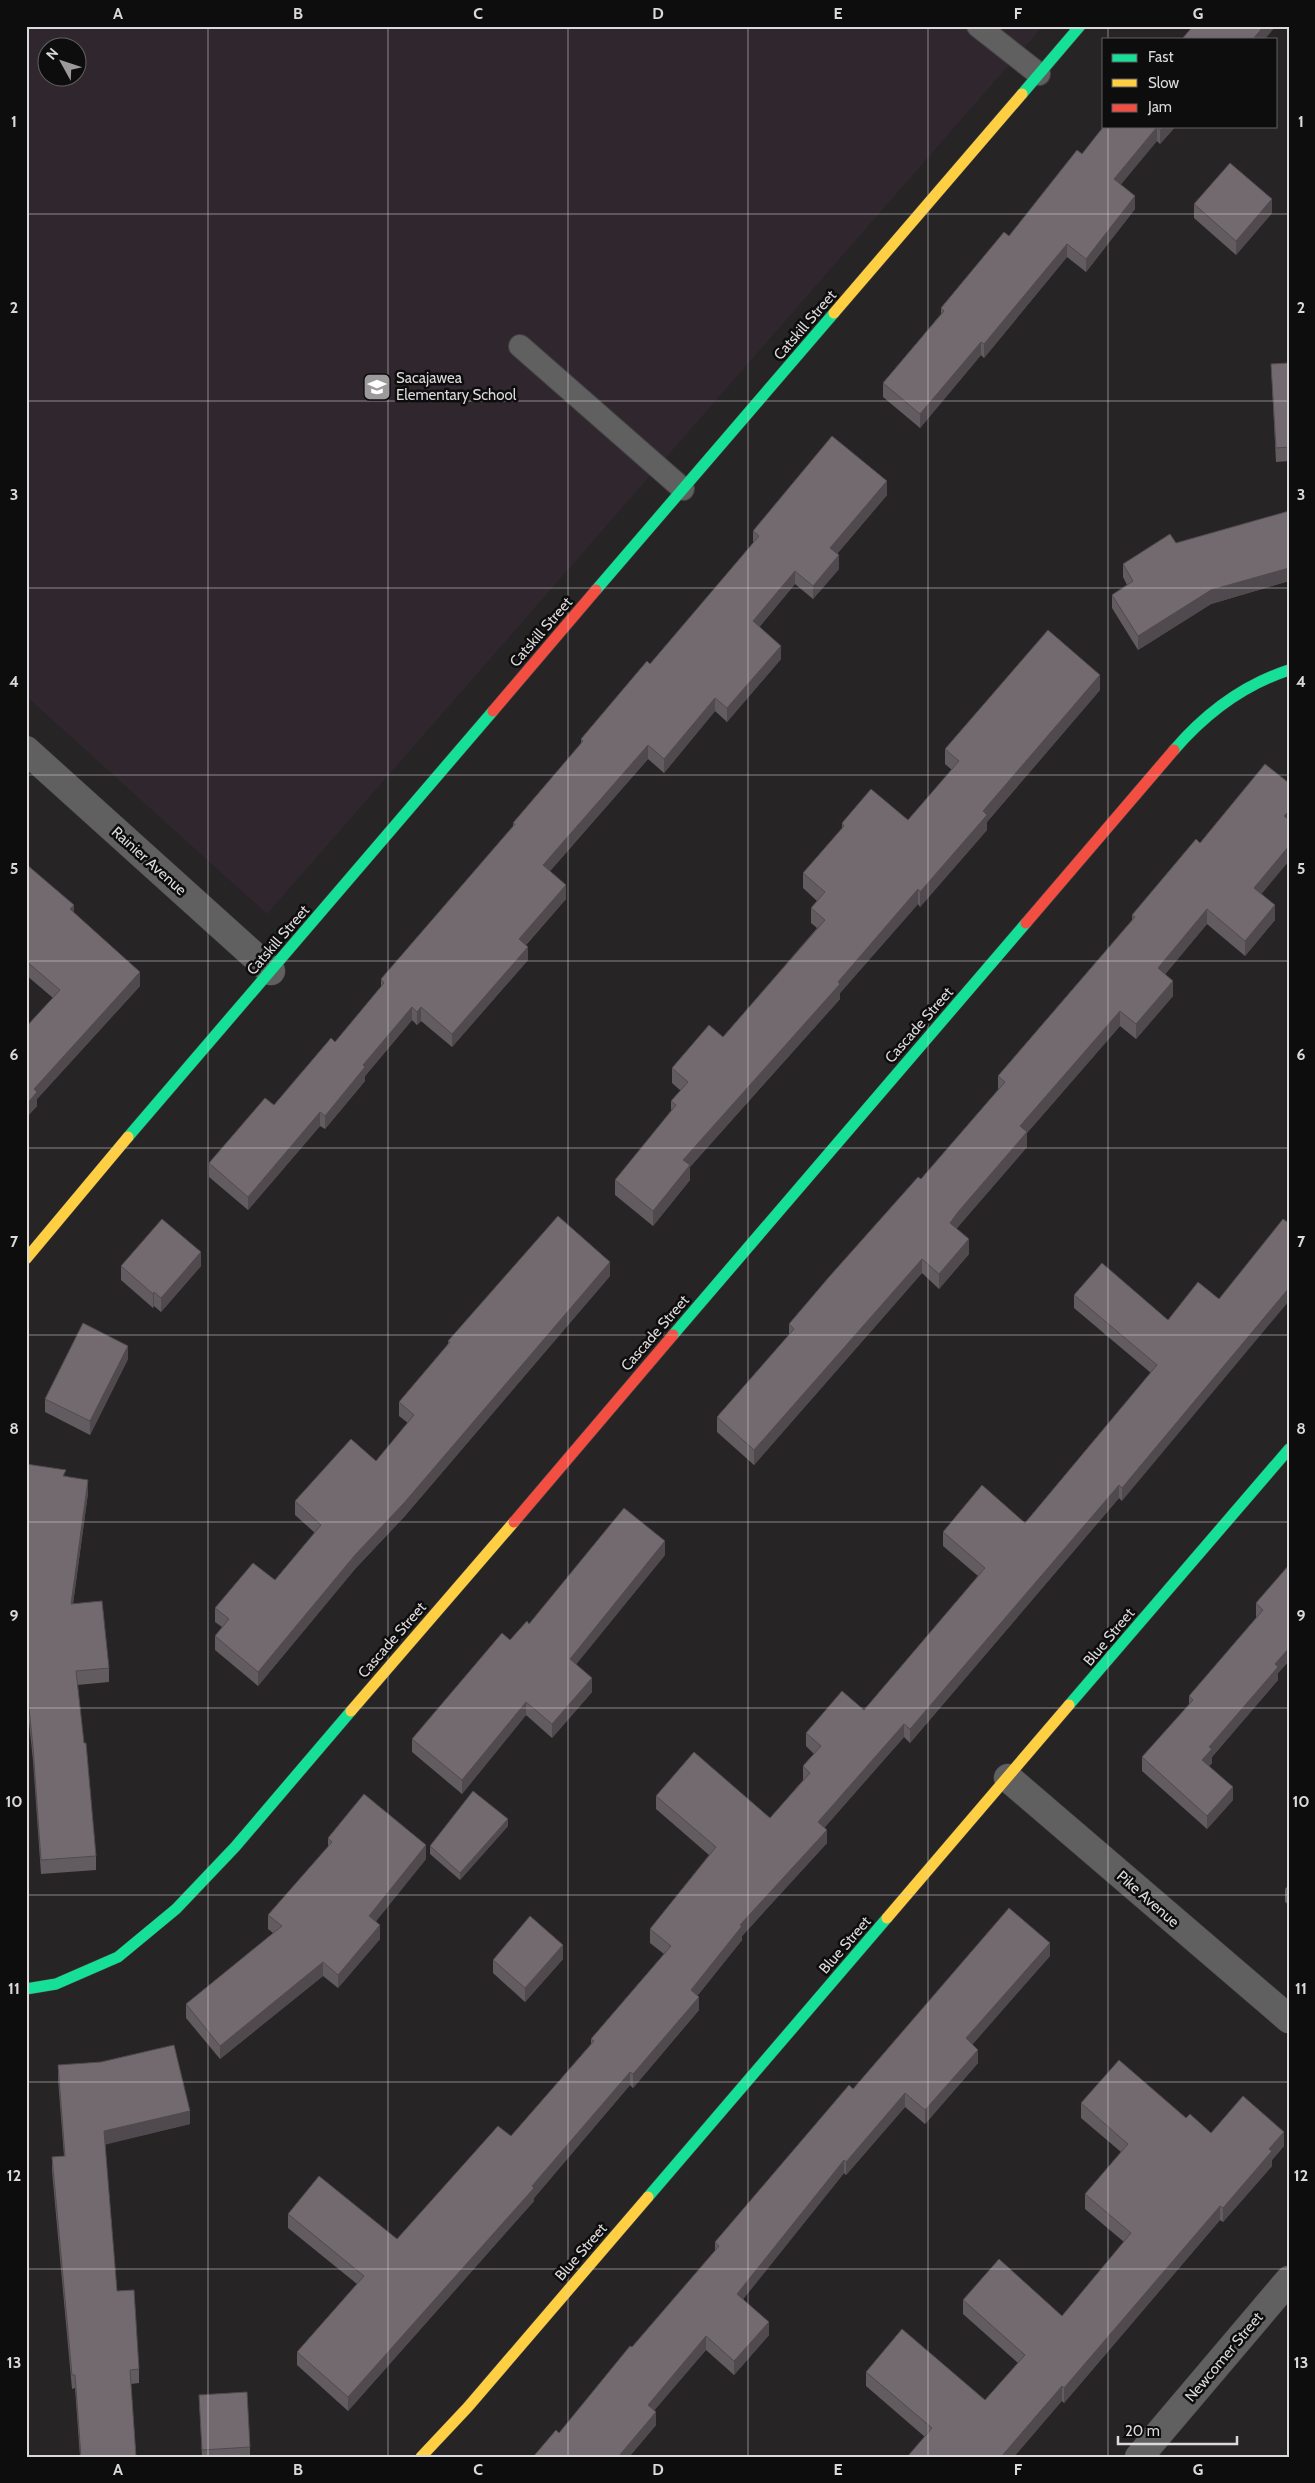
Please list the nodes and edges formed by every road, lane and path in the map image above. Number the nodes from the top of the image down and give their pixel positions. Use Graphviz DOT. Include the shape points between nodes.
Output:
graph roads {
  1 [pos="978,26"];
  2 [pos="1080,26"];
  3 [pos="1039,74"];
  4 [pos="520,346"];
  5 [pos="683,489"];
  6 [pos="1289,670"];
  7 [pos="26,750"];
  8 [pos="271,971"];
  9 [pos="26,1259"];
  10 [pos="1289,1449"];
  11 [pos="1008,1778"];
  12 [pos="26,1989"];
  13 [pos="1289,2019"];
  14 [pos="1289,2280"];
  15 [pos="420,2457"];
  16 [pos="1139,2457"];
  1 -- 3 [label="lane"];
  2 -- 3 [label="street, Catskill Street"];
  3 -- 5 [label="street, Catskill Street"];
  4 -- 5 [label="lane"];
  5 -- 8 [label="street, Catskill Street"];
  6 -- 12 [label="street, Cascade Street" via="1266,676 1219,704 1182,740 241,1839 176,1909 118,1957 56,1984"];
  7 -- 8 [label="street, Rainier Avenue"];
  8 -- 9 [label="street, Catskill Street"];
  10 -- 11 [label="street, Blue Street"];
  11 -- 13 [label="street, Pike Avenue"];
  11 -- 15 [label="street, Blue Street" via="475,2399"];
  14 -- 16 [label="street, Newcomer Street"];
}
